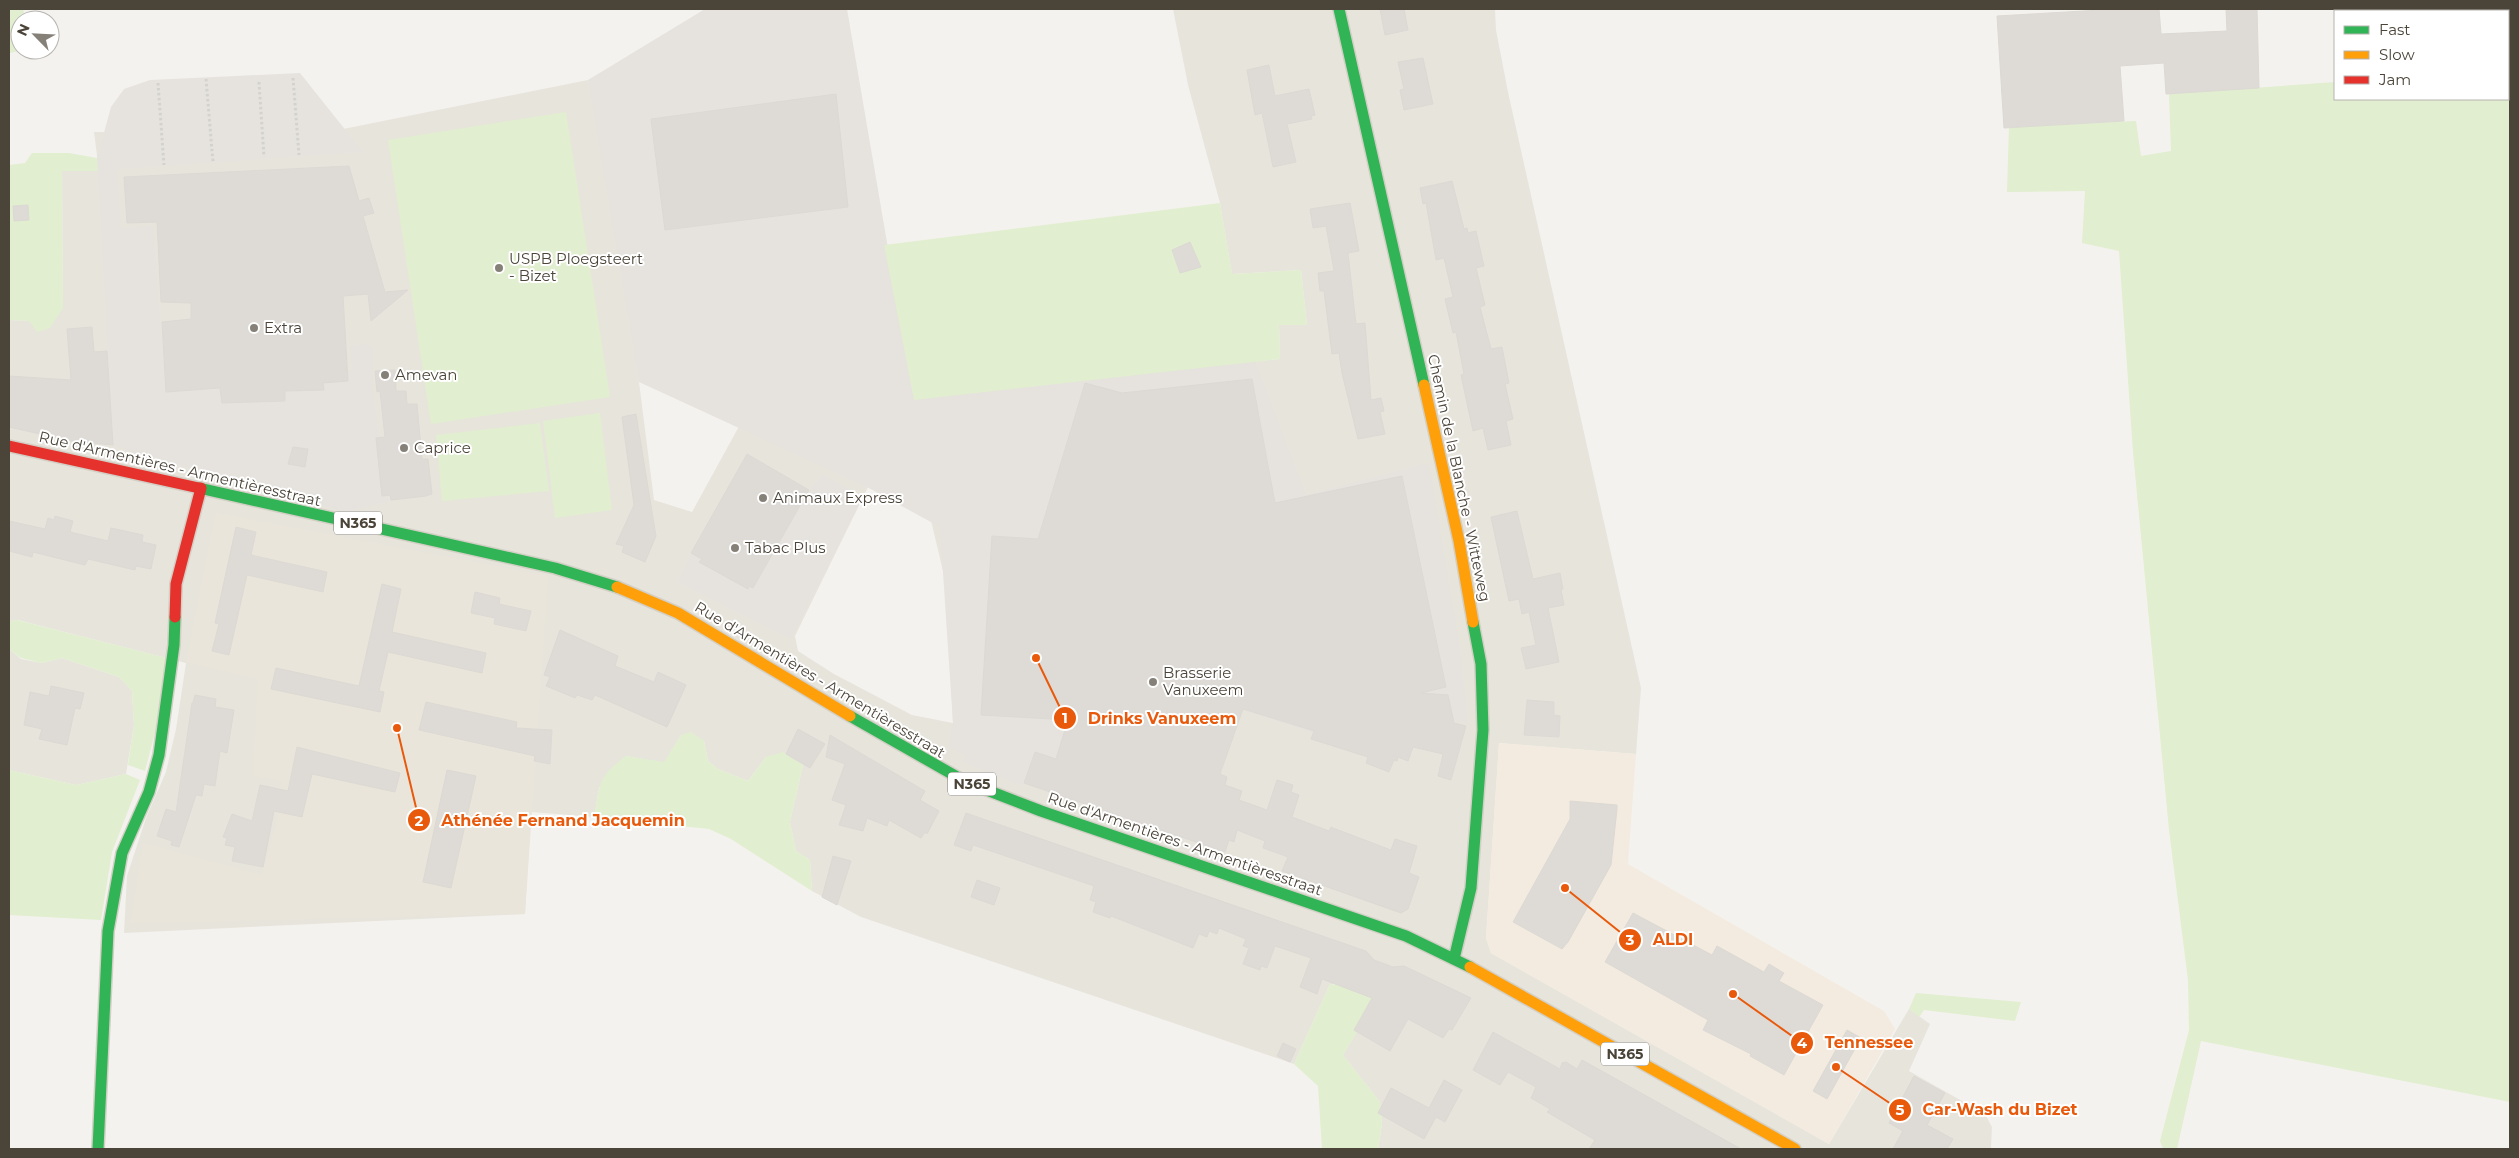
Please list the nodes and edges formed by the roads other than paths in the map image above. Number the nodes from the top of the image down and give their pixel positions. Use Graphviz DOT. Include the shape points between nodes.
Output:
graph roads {
  1 [pos="1339,9"];
  2 [pos="9,446"];
  3 [pos="202,488"];
  4 [pos="1454,959"];
  5 [pos="98,1149"];
  6 [pos="1795,1149"];
  1 -- 4 [label="main road, Chemin de la Blanche - Witteweg" via="1459,541 1481,664 1483,730 1471,888"];
  2 -- 3 [label="main road, Rue d'Armentières - Armentièresstraat / N365"];
  3 -- 4 [label="main road, Rue d'Armentières - Armentièresstraat / N365" via="555,568 622,588 678,614 966,782 1032,808 1398,933"];
  3 -- 5 [label="main road" via="176,584 174,645 159,755 149,792 122,852 108,931"];
  4 -- 6 [label="main road, Rue d'Armentières - Armentièresstraat / N365"];
}
